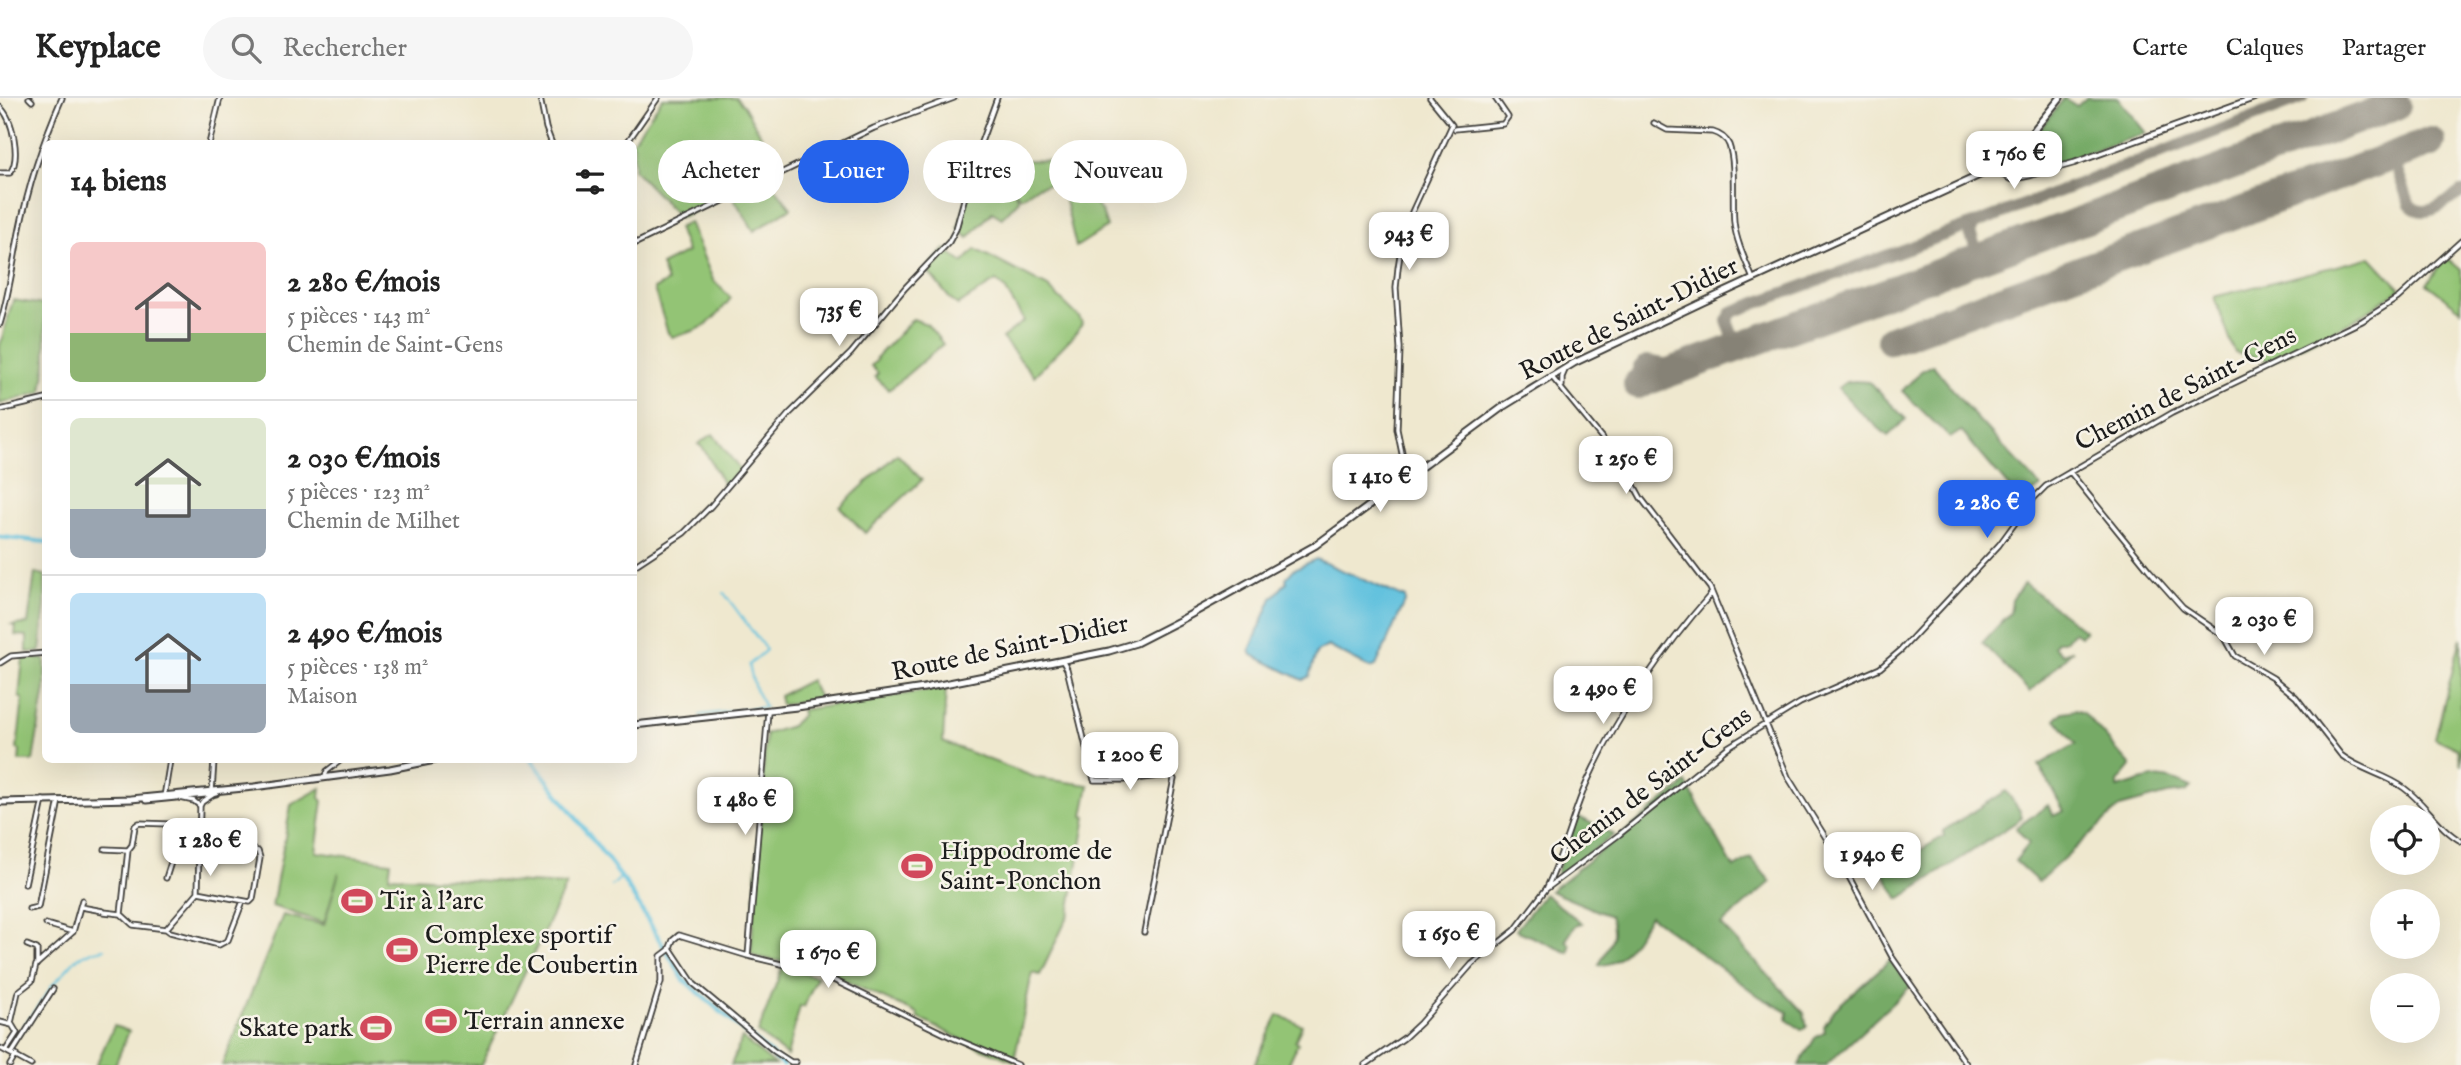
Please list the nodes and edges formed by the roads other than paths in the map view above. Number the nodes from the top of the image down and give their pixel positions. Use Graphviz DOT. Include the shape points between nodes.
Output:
graph roads {
  1 [pos="62,98"];
  2 [pos="220,98"];
  3 [pos="540,98"];
  4 [pos="658,98"];
  5 [pos="954,98"];
  6 [pos="997,98"];
  7 [pos="1430,98"];
  8 [pos="1495,98"];
  9 [pos="2060,98"];
  10 [pos="2254,98"];
  11 [pos="0,107"];
  12 [pos="1654,123"];
  13 [pos="1455,129"];
  14 [pos="47,140"];
  15 [pos="210,140"];
  16 [pos="550,140"];
  17 [pos="628,140"];
  18 [pos="42,154"];
  19 [pos="2004,161"];
  20 [pos="1993,169"];
  21 [pos="0,173"];
  22 [pos="2028,175"];
  23 [pos="2461,241"];
  24 [pos="637,243"];
  25 [pos="1753,279"];
  26 [pos="0,324"];
  27 [pos="1566,368"];
  28 [pos="1552,375"];
  29 [pos="1562,386"];
  30 [pos="42,400"];
  31 [pos="0,410"];
  32 [pos="2070,471"];
  33 [pos="1407,478"];
  34 [pos="637,564"];
  35 [pos="1711,594"];
  36 [pos="42,653"];
  37 [pos="1062,660"];
  38 [pos="0,663"];
  39 [pos="768,710"];
  40 [pos="1768,723"];
  41 [pos="637,725"];
  42 [pos="170,763"];
  43 [pos="214,763"];
  44 [pos="337,763"];
  45 [pos="416,763"];
  46 [pos="324,778"];
  47 [pos="188,792"];
  48 [pos="211,792"];
  49 [pos="164,797"];
  50 [pos="43,800"];
  51 [pos="59,800"];
  52 [pos="200,802"];
  53 [pos="0,803"];
  54 [pos="199,826"];
  55 [pos="229,828"];
  56 [pos="2461,841"];
  57 [pos="105,849"];
  58 [pos="128,850"];
  59 [pos="199,853"];
  60 [pos="166,878"];
  61 [pos="25,884"];
  62 [pos="1546,889"];
  63 [pos="198,892"];
  64 [pos="82,900"];
  65 [pos="243,901"];
  66 [pos="81,907"];
  67 [pos="29,909"];
  68 [pos="121,914"];
  69 [pos="46,924"];
  70 [pos="166,929"];
  71 [pos="73,932"];
  72 [pos="1144,932"];
  73 [pos="27,944"];
  74 [pos="670,949"];
  75 [pos="748,956"];
  76 [pos="36,965"];
  77 [pos="53,989"];
  78 [pos="1,1022"];
  79 [pos="12,1025"];
  80 [pos="0,1048"];
  81 [pos="6,1050"];
  82 [pos="14,1054"];
  83 [pos="796,1062"];
  84 [pos="10,1065"];
  85 [pos="31,1065"];
  86 [pos="636,1065"];
  87 [pos="1018,1065"];
  88 [pos="1365,1065"];
  89 [pos="1967,1065"];
  1 -- 14 [label="street"];
  2 -- 15 [label="street"];
  3 -- 16 [label="street"];
  4 -- 17 [label="street"];
  5 -- 24 [label="street" via="862,134"];
  6 -- 34 [label="street" via="949,242 851,353 789,414 711,506 684,533"];
  7 -- 33 [label="street" via="1452,125 1412,212 1398,268 1397,429"];
  8 -- 13 [label="street" via="1508,117 1503,124"];
  9 -- 19 [label="main road, Route de Saint-Didier"];
  10 -- 22 [label="street"];
  11 -- 21 [label="street" via="13,132 14,167 10,173"];
  12 -- 25 [label="street" via="1667,130 1713,132 1726,139 1734,226"];
  18 -- 26 [label="street"];
  19 -- 20 [label="main road, Route de Saint-Didier"];
  19 -- 22 [label="street" via="2010,170"];
  20 -- 22 [label="street" via="2011,179"];
  20 -- 25 [label="main road, Route de Saint-Didier"];
  23 -- 32 [label="street, Chemin de Saint-Gens" via="2398,298 2362,321 2172,413"];
  25 -- 27 [label="main road, Route de Saint-Didier"];
  27 -- 28 [label="main road, Route de Saint-Didier"];
  27 -- 29 [label="street"];
  28 -- 29 [label="street"];
  28 -- 33 [label="main road, Route de Saint-Didier"];
  29 -- 35 [label="street" via="1620,460 1641,498"];
  30 -- 31 [label="street"];
  32 -- 40 [label="street, Chemin de Saint-Gens" via="2032,500 1999,545 1880,668 1800,703"];
  32 -- 56 [label="street" via="2183,608 2224,636 2235,656 2296,696 2349,762 2406,789"];
  33 -- 37 [label="main road, Route de Saint-Didier" via="1316,545 1148,638"];
  35 -- 40 [label="street"];
  35 -- 62 [label="street" via="1664,651 1625,709 1587,782"];
  36 -- 38 [label="street" via="11,656"];
  37 -- 39 [label="main road, Route de Saint-Didier" via="933,687"];
  37 -- 72 [label="street" via="1094,780 1169,775 1174,779"];
  39 -- 41 [label="main road, Route de Saint-Didier"];
  39 -- 75 [label="street"];
  40 -- 62 [label="street, Chemin de Saint-Gens" via="1728,747"];
  40 -- 89 [label="street" via="1788,777 1828,839 1892,957"];
  42 -- 49 [label="street"];
  43 -- 48 [label="street"];
  44 -- 46 [label="street"];
  45 -- 46 [label="main road"];
  46 -- 48 [label="main road"];
  47 -- 48 [label="main road"];
  47 -- 49 [label="main road"];
  47 -- 52 [label="street"];
  48 -- 52 [label="main road"];
  49 -- 51 [label="main road"];
  49 -- 52 [label="main road"];
  50 -- 51 [label="main road"];
  50 -- 53 [label="main road"];
  50 -- 61 [label="street"];
  51 -- 67 [label="street" via="38,907"];
  52 -- 54 [label="street"];
  54 -- 55 [label="street"];
  54 -- 58 [label="street" via="137,824"];
  54 -- 59 [label="street"];
  57 -- 58 [label="street"];
  58 -- 68 [label="street"];
  59 -- 60 [label="street" via="189,851 172,859"];
  59 -- 63 [label="street"];
  59 -- 65 [label="street" via="218,856 245,847 258,851 253,899"];
  62 -- 88 [label="street, Chemin de Saint-Gens" via="1515,930 1472,964 1420,1023"];
  63 -- 65 [label="street"];
  63 -- 70 [label="street"];
  64 -- 66 [label="street"];
  65 -- 70 [label="street" via="224,944"];
  66 -- 68 [label="street"];
  66 -- 71 [label="street"];
  68 -- 70 [label="street" via="133,926"];
  69 -- 71 [label="street"];
  71 -- 76 [label="street"];
  73 -- 76 [label="street" via="37,950"];
  74 -- 75 [label="street" via="680,935"];
  74 -- 83 [label="street" via="694,984 774,1051"];
  74 -- 86 [label="street" via="661,956 661,982"];
  75 -- 87 [label="street" via="818,973"];
  76 -- 79 [label="street" via="32,981 18,992"];
  77 -- 82 [label="street"];
  78 -- 79 [label="street"];
  79 -- 81 [label="street" via="16,1034"];
  80 -- 81 [label="street"];
  81 -- 82 [label="street"];
  82 -- 84 [label="street"];
  82 -- 85 [label="street"];
}
